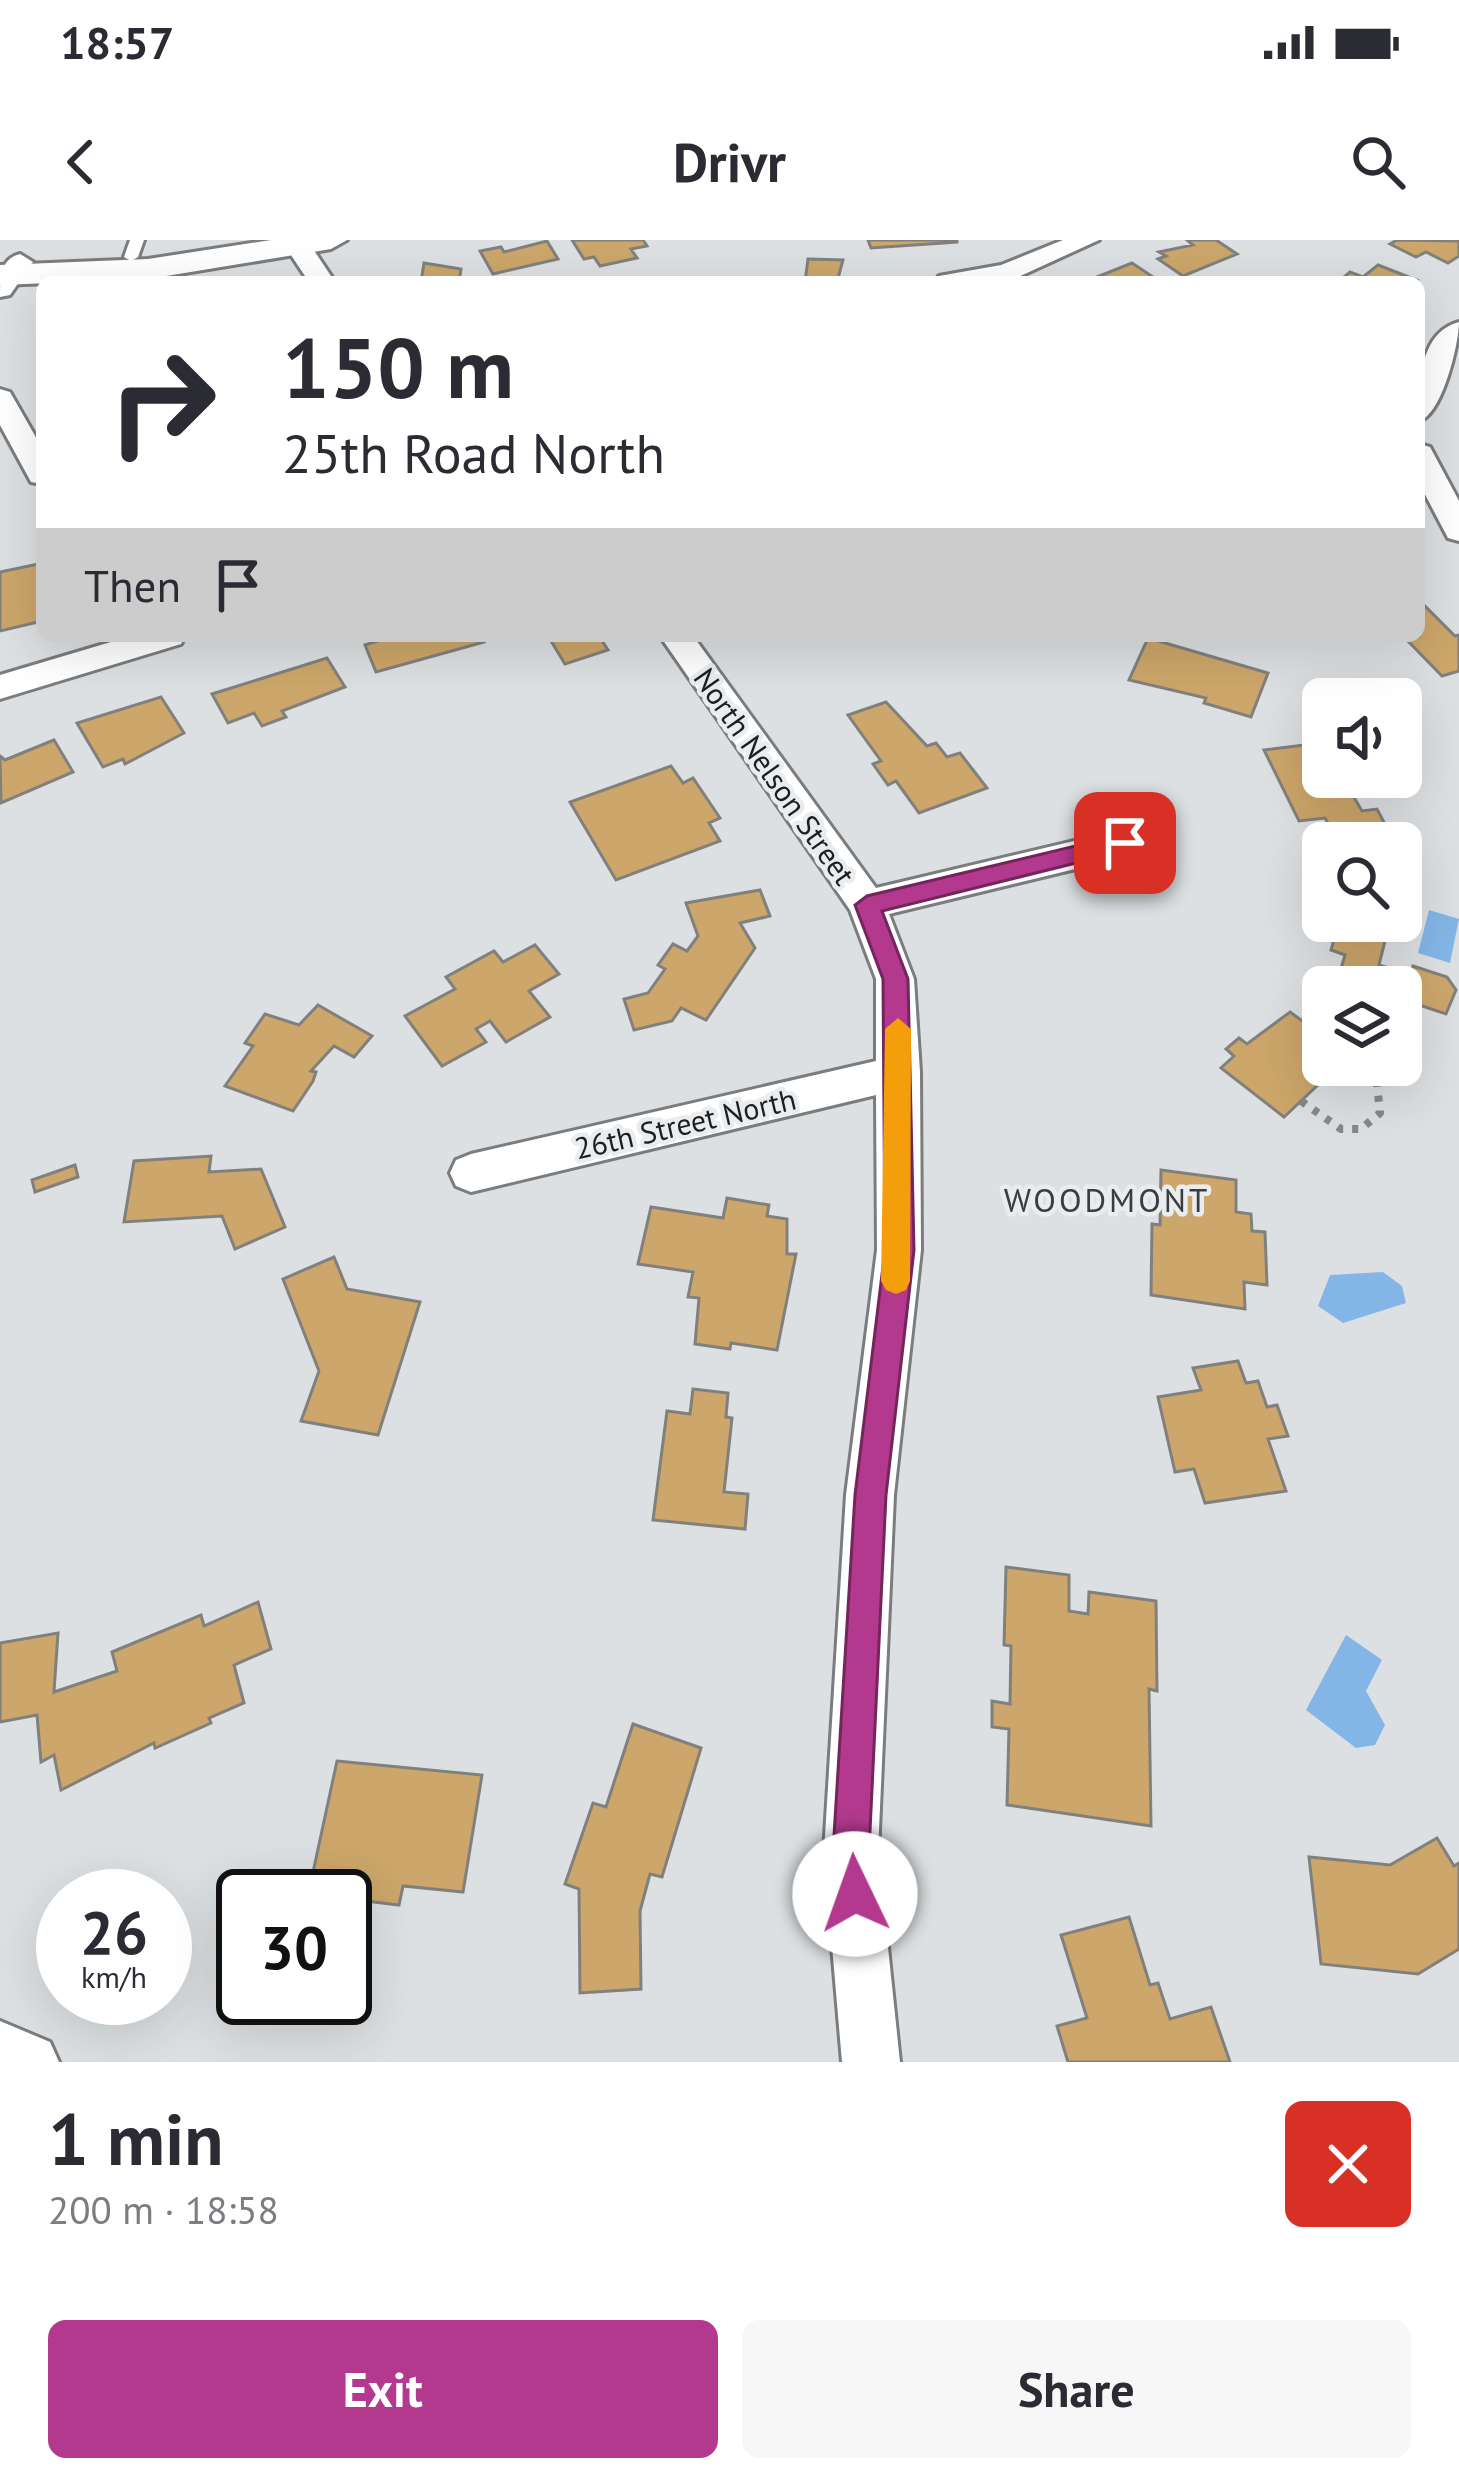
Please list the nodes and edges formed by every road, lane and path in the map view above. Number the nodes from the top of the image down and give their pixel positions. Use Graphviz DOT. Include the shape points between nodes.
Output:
graph roads {
  1 [pos="258,240"];
  2 [pos="1086,240"];
  3 [pos="315,242"];
  4 [pos="134,249"];
  5 [pos="6,273"];
  6 [pos="321,276"];
  7 [pos="983,276"];
  8 [pos="1459,330"];
  9 [pos="1425,395"];
  10 [pos="0,398"];
  11 [pos="36,464"];
  12 [pos="1425,465"];
  13 [pos="1459,531"];
  14 [pos="149,642"];
  15 [pos="680,642"];
  16 [pos="0,687"];
  17 [pos="1125,843"];
  18 [pos="867,905"];
  19 [pos="900,1072"];
  20 [pos="1377,1086"];
  21 [pos="1301,1101"];
  22 [pos="470,1173"];
  23 [pos="0,2050"];
  24 [pos="30,2062"];
  25 [pos="871,2062"];
  1 -- 4 [label="street"];
  2 -- 7 [label="street"];
  3 -- 5 [label="street" via="148,269"];
  3 -- 6 [label="street"];
  4 -- 5 [label="street"];
  8 -- 9 [label="street" via="1438,357"];
  10 -- 11 [label="street"];
  12 -- 13 [label="street"];
  14 -- 16 [label="street"];
  15 -- 18 [label="street, North Nelson Street"];
  17 -- 18 [label="street"];
  18 -- 19 [label="street, North Nelson Street" via="895,979"];
  19 -- 22 [label="street, 26th Street North"];
  19 -- 25 [label="street, North Nelson Street" via="899,1250 871,1495 851,1852"];
  20 -- 21 [label="path" via="1380,1113 1361,1129 1341,1129"];
  23 -- 24 [label="street"];
}
